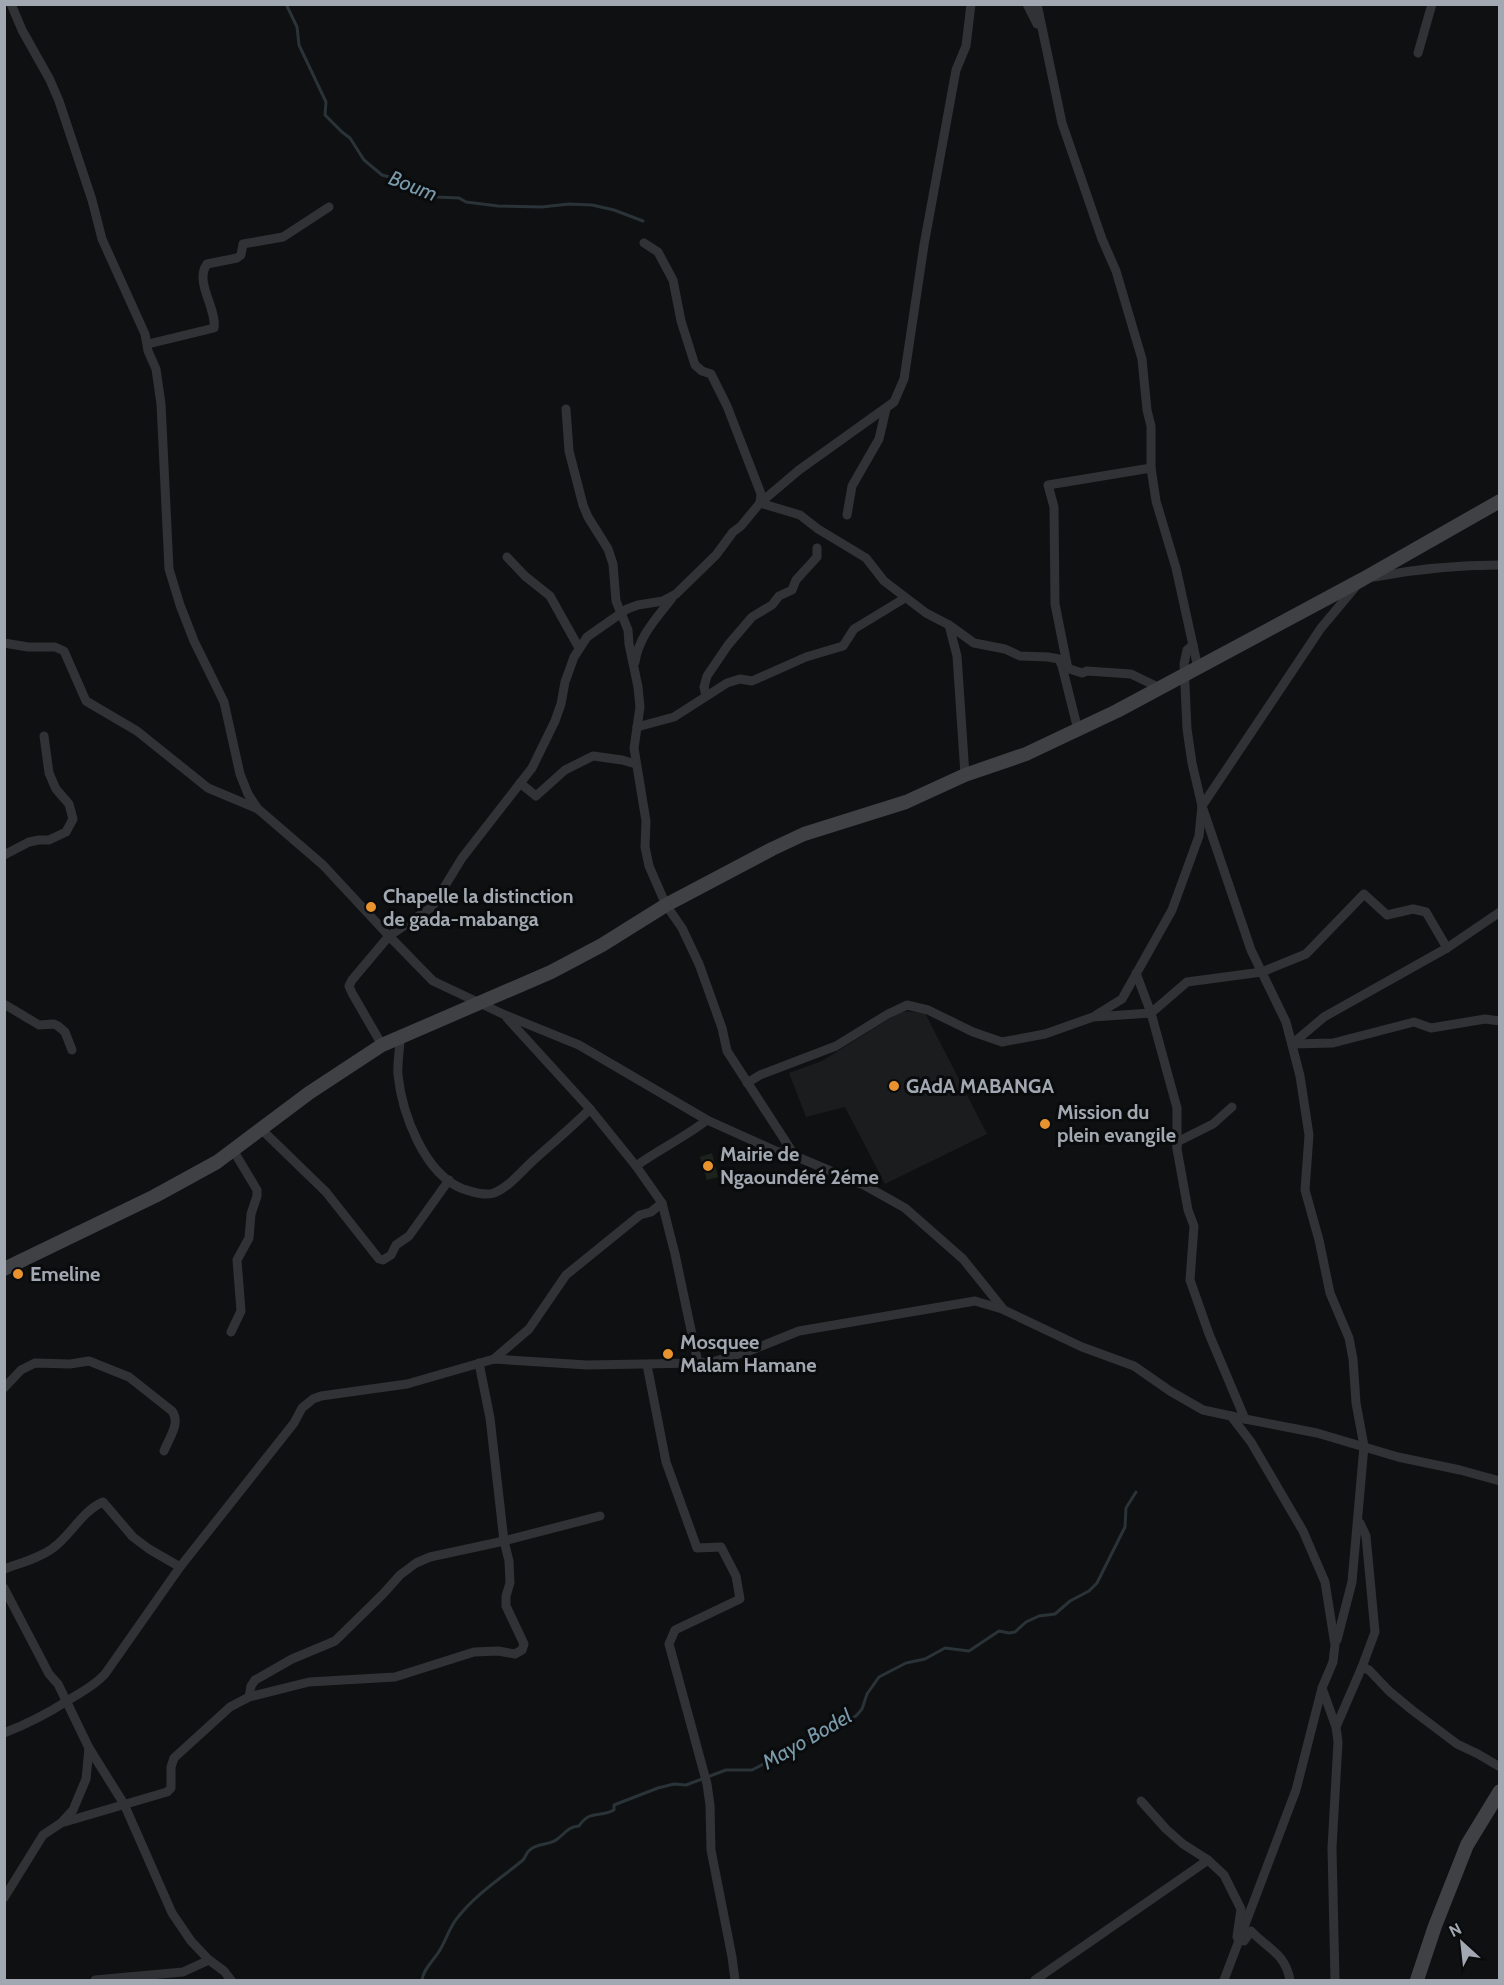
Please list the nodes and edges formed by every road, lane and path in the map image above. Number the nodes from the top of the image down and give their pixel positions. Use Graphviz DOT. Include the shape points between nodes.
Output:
graph roads {
  1 [pos="11,4"];
  2 [pos="971,4"];
  3 [pos="1027,4"];
  4 [pos="1037,4"];
  5 [pos="1432,4"];
  6 [pos="1041,28"];
  7 [pos="1418,53"];
  8 [pos="329,207"];
  9 [pos="644,243"];
  10 [pos="148,344"];
  11 [pos="566,409"];
  12 [pos="886,409"];
  13 [pos="1151,468"];
  14 [pos="1500,501"];
  15 [pos="760,503"];
  16 [pos="847,515"];
  17 [pos="817,548"];
  18 [pos="507,557"];
  19 [pos="1500,565"];
  20 [pos="1363,579"];
  21 [pos="676,594"];
  22 [pos="905,598"];
  23 [pos="621,614"];
  24 [pos="949,625"];
  25 [pos="4,643"];
  26 [pos="1193,645"];
  27 [pos="579,648"];
  28 [pos="634,665"];
  29 [pos="1065,668"];
  30 [pos="1192,671"];
  31 [pos="1160,688"];
  32 [pos="706,696"];
  33 [pos="637,727"];
  34 [pos="1078,730"];
  35 [pos="44,736"];
  36 [pos="636,764"];
  37 [pos="965,775"];
  38 [pos="520,783"];
  39 [pos="1202,806"];
  40 [pos="258,809"];
  41 [pos="4,855"];
  42 [pos="666,905"];
  43 [pos="1500,912"];
  44 [pos="389,936"];
  45 [pos="1447,948"];
  46 [pos="1262,972"];
  47 [pos="1136,973"];
  48 [pos="482,1003"];
  49 [pos="4,1004"];
  50 [pos="1151,1013"];
  51 [pos="505,1015"];
  52 [pos="1094,1017"];
  53 [pos="1500,1021"];
  54 [pos="400,1038"];
  55 [pos="1292,1044"];
  56 [pos="382,1045"];
  57 [pos="72,1050"];
  58 [pos="747,1083"];
  59 [pos="1232,1107"];
  60 [pos="590,1109"];
  61 [pos="707,1120"];
  62 [pos="260,1128"];
  63 [pos="1177,1149"];
  64 [pos="233,1150"];
  65 [pos="795,1156"];
  66 [pos="636,1166"];
  67 [pos="449,1180"];
  68 [pos="662,1203"];
  69 [pos="4,1269"];
  70 [pos="1004,1310"];
  71 [pos="231,1332"];
  72 [pos="494,1359"];
  73 [pos="479,1363"];
  74 [pos="698,1363"];
  75 [pos="646,1365"];
  76 [pos="4,1388"];
  77 [pos="1231,1416"];
  78 [pos="1245,1419"];
  79 [pos="1364,1446"];
  80 [pos="164,1451"];
  81 [pos="1500,1481"];
  82 [pos="600,1516"];
  83 [pos="1359,1521"];
  84 [pos="504,1541"];
  85 [pos="180,1567"];
  86 [pos="4,1569"];
  87 [pos="4,1588"];
  88 [pos="1335,1645"];
  89 [pos="1362,1667"];
  90 [pos="1322,1688"];
  91 [pos="249,1697"];
  92 [pos="65,1702"];
  93 [pos="1336,1727"];
  94 [pos="4,1733"];
  95 [pos="89,1748"];
  96 [pos="1500,1767"];
  97 [pos="1500,1791"];
  98 [pos="1141,1801"];
  99 [pos="124,1804"];
  100 [pos="61,1823"];
  101 [pos="1208,1860"];
  102 [pos="4,1898"];
  103 [pos="1234,1956"];
  104 [pos="208,1960"];
  105 [pos="1416,1978"];
  106 [pos="95,1980"];
  107 [pos="231,1980"];
  108 [pos="735,1980"];
  109 [pos="1035,1980"];
  110 [pos="1224,1980"];
  111 [pos="1290,1980"];
  112 [pos="1335,1980"];
  1 -- 10 [label="street" via="59,101 102,239"];
  2 -- 12 [label="street" via="966,46 956,70 929,221 904,379 894,402"];
  3 -- 6 [label="street"];
  4 -- 6 [label="street"];
  5 -- 7 [label="street"];
  6 -- 13 [label="street" via="1062,123 1116,271 1142,358 1151,426"];
  8 -- 10 [label="street" via="283,237 243,244 237,258 207,264 202,274 214,314 214,328"];
  9 -- 15 [label="street" via="658,252 673,279 694,365 711,374 728,406 761,494"];
  10 -- 40 [label="street" via="161,404 169,569 194,641 224,702 240,774"];
  11 -- 23 [label="street" via="569,451 583,505 609,549"];
  12 -- 15 [label="street" via="799,470"];
  12 -- 16 [label="street" via="879,439 852,486"];
  13 -- 26 [label="street"];
  13 -- 29 [label="street" via="1048,485 1054,507 1055,604"];
  14 -- 20 [label="street"];
  15 -- 21 [label="street"];
  15 -- 22 [label="street" via="800,515 866,558 884,581"];
  17 -- 32 [label="street" via="817,557 795,580 792,590 752,618 728,645 707,676"];
  18 -- 27 [label="street" via="550,596"];
  19 -- 20 [label="street" via="1441,567"];
  20 -- 30 [label="street"];
  20 -- 39 [label="street" via="1321,628"];
  21 -- 23 [label="street"];
  21 -- 28 [label="street" via="642,639"];
  22 -- 24 [label="street"];
  22 -- 32 [label="street" via="854,629 843,646 806,657 752,681 727,683"];
  23 -- 27 [label="street" via="587,637"];
  23 -- 28 [label="street"];
  24 -- 29 [label="street" via="974,643 1020,656 1059,659"];
  24 -- 37 [label="street" via="957,656"];
  25 -- 40 [label="street" via="64,651 86,701 137,731 208,788"];
  26 -- 30 [label="street"];
  26 -- 30 [label="street" via="1185,655"];
  27 -- 38 [label="street" via="555,721 532,768"];
  28 -- 33 [label="street" via="640,707"];
  29 -- 31 [label="street" via="1082,673 1087,670 1131,674"];
  29 -- 34 [label="street"];
  30 -- 31 [label="street"];
  30 -- 39 [label="street" via="1187,729"];
  31 -- 34 [label="street"];
  32 -- 33 [label="street" via="674,717"];
  33 -- 36 [label="street"];
  34 -- 37 [label="street" via="1026,754"];
  35 -- 41 [label="street" via="48,773 69,804 73,819 66,832 49,840 29,842"];
  36 -- 38 [label="street" via="593,756 565,770 536,796"];
  36 -- 42 [label="street" via="649,866"];
  37 -- 42 [label="street" via="906,802 804,834"];
  38 -- 44 [label="street" via="462,858 432,907"];
  39 -- 46 [label="street"];
  39 -- 47 [label="street" via="1199,836 1172,910"];
  40 -- 44 [label="street" via="323,865"];
  42 -- 48 [label="street" via="602,945"];
  42 -- 58 [label="street" via="699,964 727,1051"];
  43 -- 45 [label="street"];
  44 -- 48 [label="street" via="433,981"];
  44 -- 56 [label="street" via="350,986"];
  45 -- 46 [label="street" via="1426,912 1413,909 1387,915 1364,894 1306,954"];
  45 -- 55 [label="street" via="1324,1017"];
  46 -- 50 [label="street" via="1187,982"];
  46 -- 55 [label="street"];
  47 -- 50 [label="street"];
  47 -- 52 [label="street" via="1122,999"];
  48 -- 51 [label="street"];
  48 -- 54 [label="street"];
  49 -- 57 [label="street" via="39,1025 58,1026 65,1032"];
  50 -- 52 [label="street"];
  50 -- 63 [label="street" via="1178,1108"];
  51 -- 60 [label="street"];
  51 -- 61 [label="street" via="579,1045"];
  52 -- 58 [label="street" via="1045,1034 1002,1042 907,1005 836,1046"];
  53 -- 55 [label="street" via="1485,1019 1431,1028 1414,1022 1333,1042"];
  54 -- 56 [label="street"];
  54 -- 67 [label="street" via="398,1074 409,1125 422,1150"];
  55 -- 79 [label="street" via="1309,1135 1305,1190 1330,1293 1349,1338"];
  56 -- 62 [label="street"];
  58 -- 65 [label="street"];
  59 -- 63 [label="street" via="1213,1124 1177,1142"];
  60 -- 66 [label="street"];
  60 -- 67 [label="street" via="493,1193 477,1194"];
  61 -- 65 [label="street"];
  61 -- 66 [label="street"];
  62 -- 64 [label="street"];
  62 -- 67 [label="street" via="326,1192 383,1260 409,1236"];
  63 -- 78 [label="street" via="1194,1226 1190,1280"];
  64 -- 69 [label="street" via="155,1196"];
  64 -- 71 [label="street" via="257,1196 249,1238 237,1260 241,1311"];
  65 -- 70 [label="street" via="864,1185 905,1208 963,1259"];
  66 -- 68 [label="street"];
  68 -- 72 [label="street" via="640,1215 566,1275 529,1329"];
  68 -- 74 [label="street"];
  70 -- 74 [label="street" via="975,1302 897,1314 799,1331 749,1351"];
  70 -- 77 [label="street" via="1082,1347 1134,1366 1203,1410"];
  72 -- 73 [label="street"];
  72 -- 75 [label="street"];
  73 -- 84 [label="street" via="490,1418"];
  73 -- 85 [label="street" via="407,1384 312,1399"];
  74 -- 75 [label="street"];
  75 -- 108 [label="street" via="666,1462 697,1548 721,1547 736,1576 740,1599 675,1629 669,1644 707,1784 711,1850"];
  76 -- 80 [label="street" via="21,1370 35,1363 89,1361 114,1370 138,1383 176,1416"];
  77 -- 78 [label="street"];
  77 -- 88 [label="street" via="1251,1442 1303,1531 1325,1582"];
  78 -- 79 [label="street"];
  79 -- 81 [label="street"];
  79 -- 83 [label="street"];
  82 -- 84 [label="street"];
  83 -- 88 [label="street" via="1352,1582"];
  83 -- 89 [label="street" via="1366,1536 1375,1632"];
  84 -- 91 [label="street" via="416,1563 335,1641 255,1680"];
  84 -- 91 [label="street" via="510,1583 506,1606 524,1644 516,1654 474,1652 396,1677 309,1682"];
  85 -- 86 [label="street" via="133,1537 103,1502 52,1548"];
  85 -- 92 [label="street" via="105,1674 93,1687"];
  87 -- 92 [label="street"];
  88 -- 90 [label="street" via="1334,1662"];
  89 -- 93 [label="street"];
  89 -- 96 [label="street" via="1457,1744"];
  90 -- 93 [label="street"];
  90 -- 103 [label="street" via="1296,1790"];
  91 -- 99 [label="street" via="230,1707 174,1758 171,1788"];
  92 -- 94 [label="street"];
  92 -- 95 [label="street"];
  93 -- 112 [label="street" via="1332,1848"];
  95 -- 99 [label="street"];
  95 -- 100 [label="street" via="86,1779 73,1810"];
  97 -- 105 [label="street" via="1467,1845"];
  98 -- 101 [label="street" via="1183,1844"];
  99 -- 100 [label="street"];
  99 -- 104 [label="street" via="172,1913"];
  100 -- 102 [label="street" via="43,1835"];
  101 -- 103 [label="street" via="1229,1883 1241,1910"];
  101 -- 109 [label="street"];
  103 -- 110 [label="street"];
  103 -- 111 [label="street" via="1251,1931 1281,1956"];
  104 -- 106 [label="street" via="183,1972"];
  104 -- 107 [label="street"];
}
